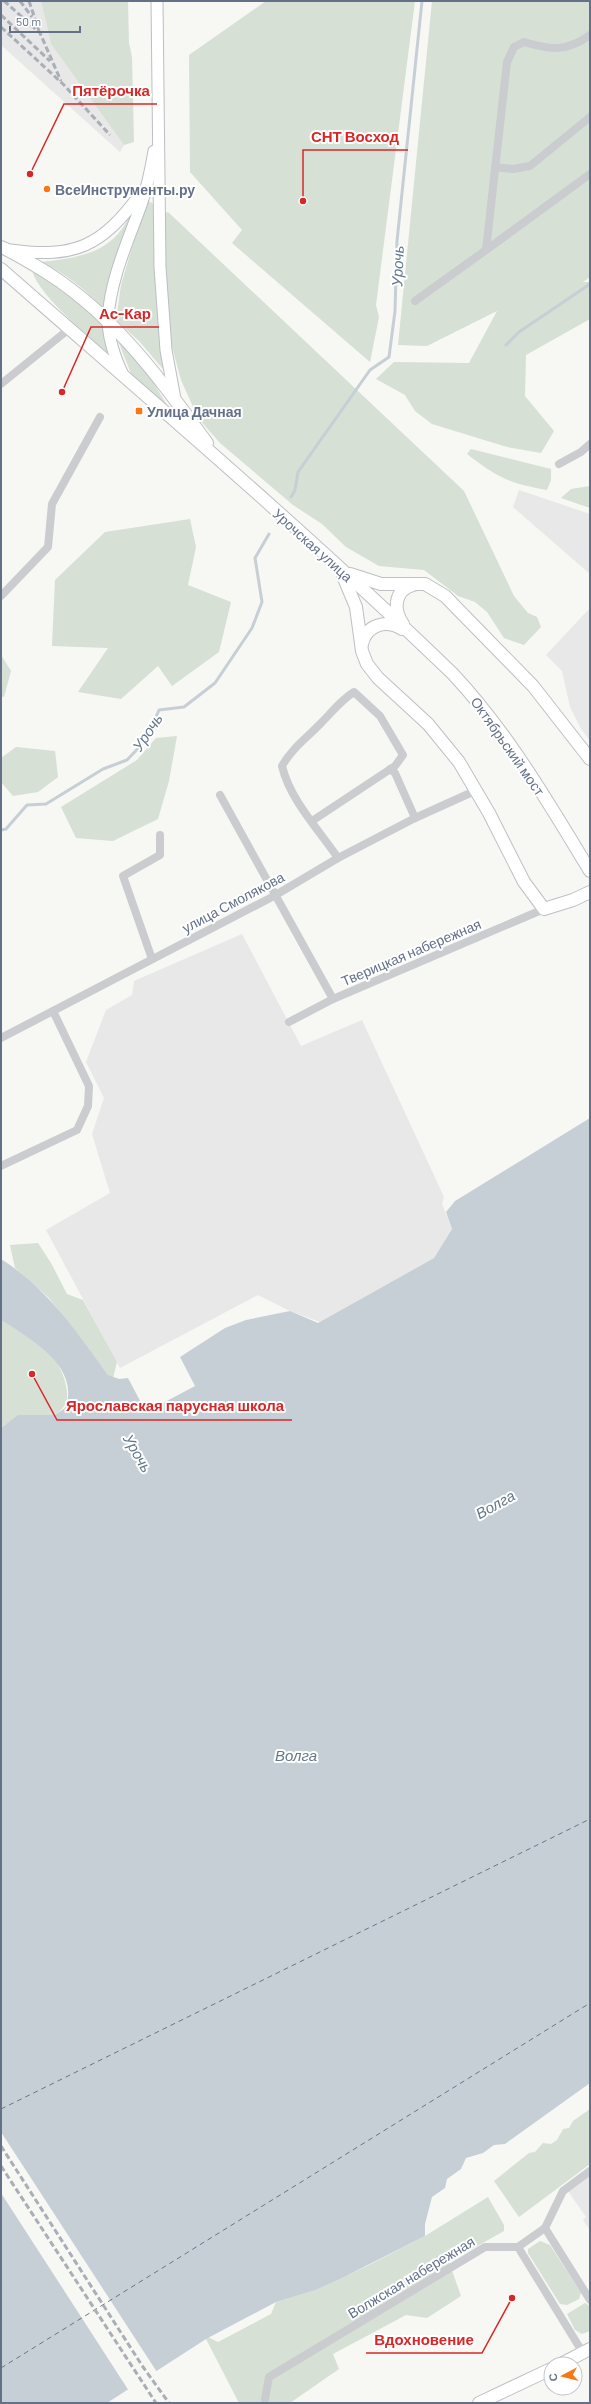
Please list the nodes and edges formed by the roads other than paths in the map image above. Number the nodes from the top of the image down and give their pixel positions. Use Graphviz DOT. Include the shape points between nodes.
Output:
graph roads {
  1 [pos="157,1"];
  2 [pos="590,35"];
  3 [pos="590,118"];
  4 [pos="159,127"];
  5 [pos="495,167"];
  6 [pos="590,174"];
  7 [pos="145,188"];
  8 [pos="5,249"];
  9 [pos="486,250"];
  10 [pos="1,269"];
  11 [pos="415,301"];
  12 [pos="108,320"];
  13 [pos="69,329"];
  14 [pos="124,378"];
  15 [pos="1,384"];
  16 [pos="175,399"];
  17 [pos="100,417"];
  18 [pos="590,444"];
  19 [pos="217,456"];
  20 [pos="559,464"];
  21 [pos="339,568"];
  22 [pos="418,584"];
  23 [pos="1,596"];
  24 [pos="410,633"];
  25 [pos="362,651"];
  26 [pos="590,759"];
  27 [pos="390,769"];
  28 [pos="477,790"];
  29 [pos="220,794"];
  30 [pos="415,818"];
  31 [pos="312,821"];
  32 [pos="160,835"];
  33 [pos="338,858"];
  34 [pos="590,871"];
  35 [pos="590,892"];
  36 [pos="274,896"];
  37 [pos="544,909"];
  38 [pos="152,959"];
  39 [pos="333,999"];
  40 [pos="53,1010"];
  41 [pos="289,1022"];
  42 [pos="1,1038"];
  43 [pos="1,1166"];
  44 [pos="590,2171"];
  45 [pos="545,2228"];
  46 [pos="518,2247"];
  47 [pos="589,2299"];
  48 [pos="588,2352"];
  49 [pos="543,2373"];
  50 [pos="529,2381"];
  51 [pos="266,2399"];
  52 [pos="479,2403"];
  53 [pos="496,2403"];
  1 -- 4 [label="main road"];
  2 -- 5 [label="street" via="577,45 548,49 524,42 514,47 507,62"];
  3 -- 5 [label="street" via="530,166 513,169"];
  4 -- 7 [label="main road"];
  4 -- 16 [label="main road" via="163,321"];
  5 -- 9 [label="street"];
  6 -- 9 [label="street"];
  7 -- 8 [label="main road" via="113,229 78,248 40,254"];
  7 -- 12 [label="main road" via="115,279"];
  8 -- 12 [label="main road, Урочская улица" via="64,282"];
  9 -- 11 [label="street"];
  10 -- 13 [label="main road, Урочская улица"];
  12 -- 14 [label="main road" via="114,355"];
  12 -- 16 [label="main road, Урочская улица" via="139,352"];
  13 -- 14 [label="main road, Урочская улица"];
  13 -- 15 [label="street"];
  14 -- 19 [label="main road, Урочская улица"];
  16 -- 19 [label="main road, Урочская улица"];
  17 -- 23 [label="street" via="52,504 48,547"];
  18 -- 20 [label="street"];
  19 -- 21 [label="main road, Урочская улица"];
  21 -- 22 [label="main road" via="368,581 391,585"];
  21 -- 24 [label="main road, Урочская улица"];
  21 -- 25 [label="main road" via="348,583 356,607"];
  22 -- 24 [label="main road" via="404,588 397,599 397,613"];
  22 -- 26 [label="main road" via="433,587 464,614 533,686"];
  24 -- 25 [label="main road" via="392,625 378,625 367,632"];
  24 -- 34 [label="main road, Октябрьский мост" via="453,674 496,724"];
  25 -- 28 [label="main road" via="372,671 442,740"];
  27 -- 30 [label="street" via="395,773"];
  27 -- 31 [label="street"];
  27 -- 31 [label="street" via="403,755 380,716 354,692 344,698 289,754 282,766 284,777"];
  28 -- 30 [label="street, улица Смолякова"];
  28 -- 37 [label="main road" via="517,871"];
  29 -- 36 [label="street"];
  30 -- 33 [label="street, улица Смолякова"];
  31 -- 33 [label="street"];
  32 -- 38 [label="street" via="160,855 123,876"];
  33 -- 36 [label="street, улица Смолякова"];
  35 -- 37 [label="main road"];
  36 -- 38 [label="street, улица Смолякова"];
  36 -- 39 [label="street"];
  37 -- 39 [label="street, Тверицкая набережная"];
  38 -- 40 [label="street, улица Смолякова"];
  39 -- 41 [label="street, Тверицкая набережная"];
  40 -- 42 [label="street, улица Смолякова"];
  40 -- 43 [label="street" via="89,1086 88,1106 77,1130"];
  44 -- 45 [label="street" via="563,2191"];
  45 -- 46 [label="street"];
  45 -- 47 [label="street"];
  46 -- 48 [label="street"];
  46 -- 51 [label="street, Волжская набережная" via="485,2247 440,2273 269,2377"];
  49 -- 50 [label="main road"];
  50 -- 52 [label="main road"];
  50 -- 53 [label="main road"];
}
